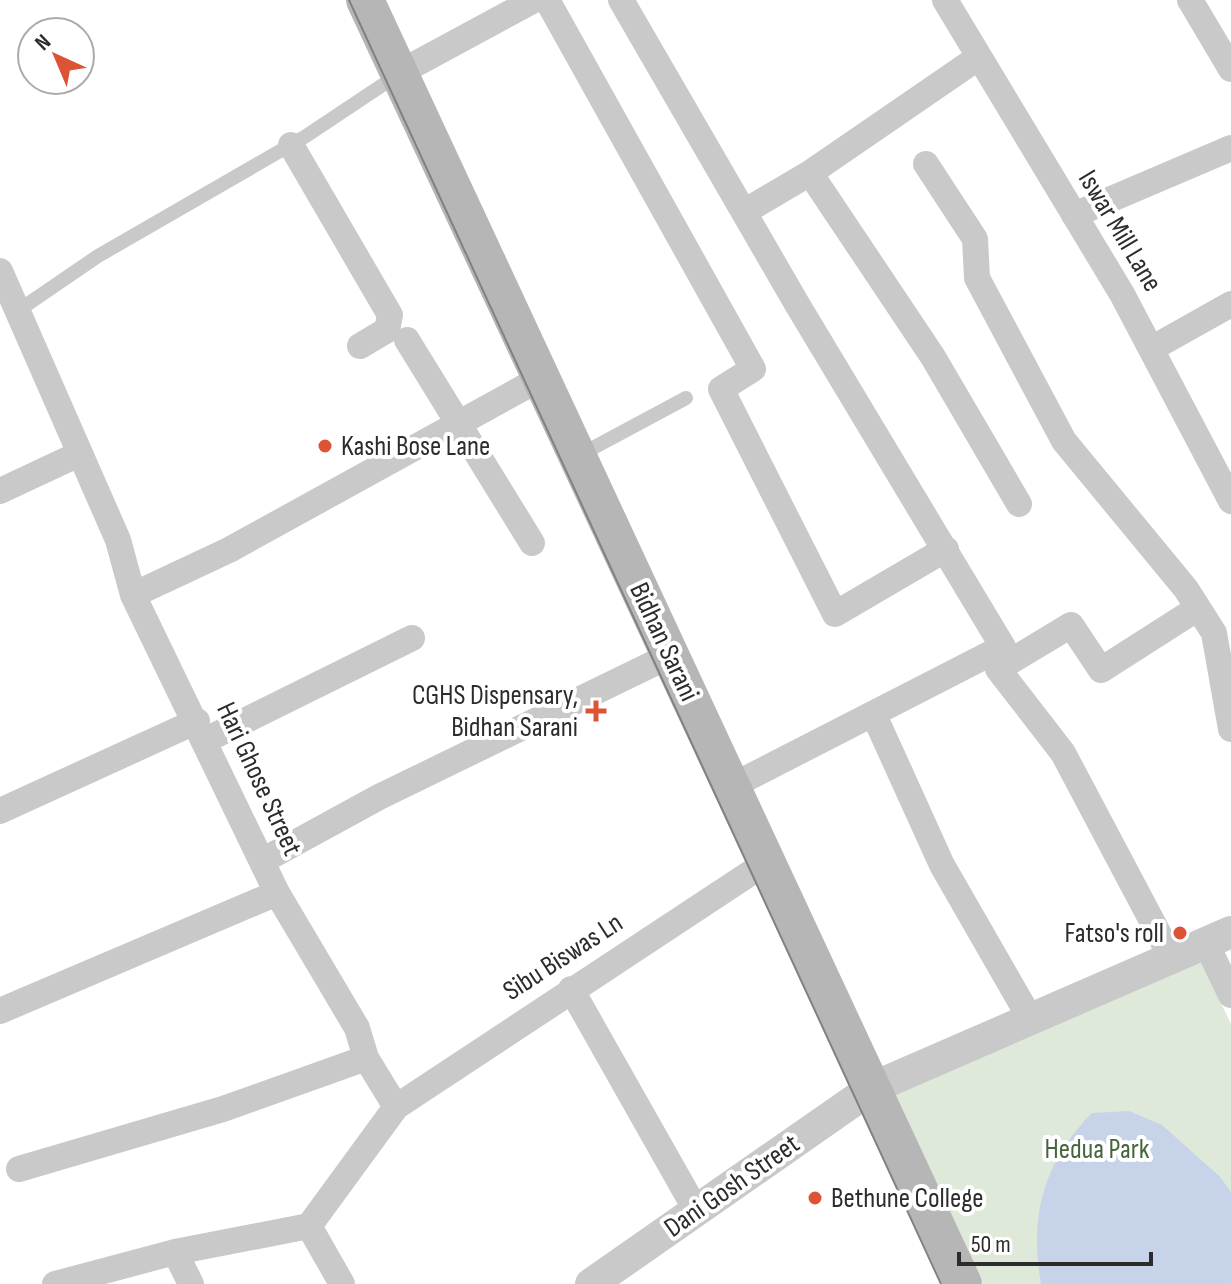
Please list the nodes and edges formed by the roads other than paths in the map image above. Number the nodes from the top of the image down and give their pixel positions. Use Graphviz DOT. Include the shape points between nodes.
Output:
graph roads {
  1 [pos="365,0"];
  2 [pos="534,0"];
  3 [pos="547,0"];
  4 [pos="621,0"];
  5 [pos="945,0"];
  6 [pos="1190,0"];
  7 [pos="979,57"];
  8 [pos="1231,69"];
  9 [pos="399,73"];
  10 [pos="291,145"];
  11 [pos="1231,148"];
  12 [pos="926,164"];
  13 [pos="810,173"];
  14 [pos="744,212"];
  15 [pos="1074,215"];
  16 [pos="0,271"];
  17 [pos="1231,304"];
  18 [pos="19,310"];
  19 [pos="407,340"];
  20 [pos="360,346"];
  21 [pos="1151,349"];
  22 [pos="541,378"];
  23 [pos="686,398"];
  24 [pos="458,424"];
  25 [pos="79,454"];
  26 [pos="578,456"];
  27 [pos="0,491"];
  28 [pos="1231,501"];
  29 [pos="1019,504"];
  30 [pos="532,543"];
  31 [pos="946,549"];
  32 [pos="133,595"];
  33 [pos="1198,608"];
  34 [pos="1222,629"];
  35 [pos="412,638"];
  36 [pos="671,655"];
  37 [pos="1001,658"];
  38 [pos="874,715"];
  39 [pos="1231,729"];
  40 [pos="201,730"];
  41 [pos="732,786"];
  42 [pos="0,811"];
  43 [pos="262,861"];
  44 [pos="767,862"];
  45 [pos="277,893"];
  46 [pos="1219,938"];
  47 [pos="1171,957"];
  48 [pos="571,989"];
  49 [pos="1231,995"];
  50 [pos="0,1011"];
  51 [pos="1031,1020"];
  52 [pos="366,1058"];
  53 [pos="872,1088"];
  54 [pos="396,1107"];
  55 [pos="19,1169"];
  56 [pos="696,1210"];
  57 [pos="309,1226"];
  58 [pos="175,1252"];
  59 [pos="55,1284"];
  60 [pos="191,1284"];
  61 [pos="342,1284"];
  62 [pos="591,1284"];
  63 [pos="963,1284"];
  1 -- 9 [label="main road, Bidhan Sarani"];
  2 -- 9 [label="street"];
  3 -- 31 [label="street" via="753,369 721,389 835,614"];
  4 -- 14 [label="street"];
  5 -- 7 [label="street, Iswar Mill Lane"];
  6 -- 8 [label="street"];
  7 -- 13 [label="street"];
  7 -- 15 [label="street, Iswar Mill Lane"];
  9 -- 10 [label="lane"];
  9 -- 22 [label="main road, Bidhan Sarani"];
  10 -- 18 [label="lane" via="98,256"];
  10 -- 20 [label="street" via="390,315 387,330"];
  11 -- 15 [label="street"];
  12 -- 33 [label="street" via="975,239 977,278 1064,441"];
  13 -- 14 [label="street"];
  13 -- 29 [label="street" via="933,357"];
  14 -- 31 [label="street"];
  15 -- 21 [label="street, Iswar Mill Lane"];
  16 -- 18 [label="street, Hari Ghose Street"];
  17 -- 21 [label="street"];
  18 -- 25 [label="street, Hari Ghose Street"];
  19 -- 24 [label="street"];
  21 -- 28 [label="street, Iswar Mill Lane"];
  22 -- 24 [label="street"];
  22 -- 26 [label="main road, Bidhan Sarani"];
  23 -- 26 [label="lane"];
  24 -- 30 [label="street"];
  24 -- 32 [label="street" via="229,550"];
  25 -- 27 [label="street"];
  25 -- 32 [label="street, Hari Ghose Street" via="118,540"];
  26 -- 36 [label="main road, Bidhan Sarani"];
  31 -- 37 [label="street"];
  32 -- 40 [label="street, Hari Ghose Street"];
  33 -- 34 [label="street"];
  33 -- 37 [label="street" via="1101,670 1071,625"];
  34 -- 39 [label="street"];
  35 -- 40 [label="street"];
  36 -- 41 [label="main road, Bidhan Sarani"];
  36 -- 43 [label="street" via="379,797"];
  37 -- 38 [label="street"];
  37 -- 47 [label="street" via="1063,753"];
  38 -- 41 [label="street"];
  38 -- 51 [label="street" via="942,865"];
  40 -- 42 [label="street"];
  40 -- 43 [label="street, Hari Ghose Street"];
  41 -- 44 [label="main road, Bidhan Sarani"];
  43 -- 45 [label="street, Hari Ghose Street"];
  44 -- 48 [label="street, Sibu Biswas Ln"];
  44 -- 53 [label="main road, Bidhan Sarani"];
  45 -- 50 [label="street"];
  45 -- 52 [label="street, Hari Ghose Street" via="357,1028"];
  46 -- 47 [label="street, Dani Gosh Street"];
  46 -- 49 [label="street"];
  47 -- 51 [label="street, Dani Gosh Street"];
  48 -- 54 [label="street, Sibu Biswas Ln"];
  48 -- 56 [label="street"];
  51 -- 53 [label="street, Dani Gosh Street"];
  52 -- 54 [label="street, Hari Ghose Street"];
  52 -- 55 [label="street" via="223,1109"];
  53 -- 56 [label="street, Dani Gosh Street"];
  53 -- 63 [label="main road, Bidhan Sarani"];
  54 -- 57 [label="street"];
  56 -- 62 [label="street, Dani Gosh Street"];
  57 -- 58 [label="street"];
  57 -- 61 [label="street"];
  58 -- 59 [label="street"];
  58 -- 60 [label="street"];
}
